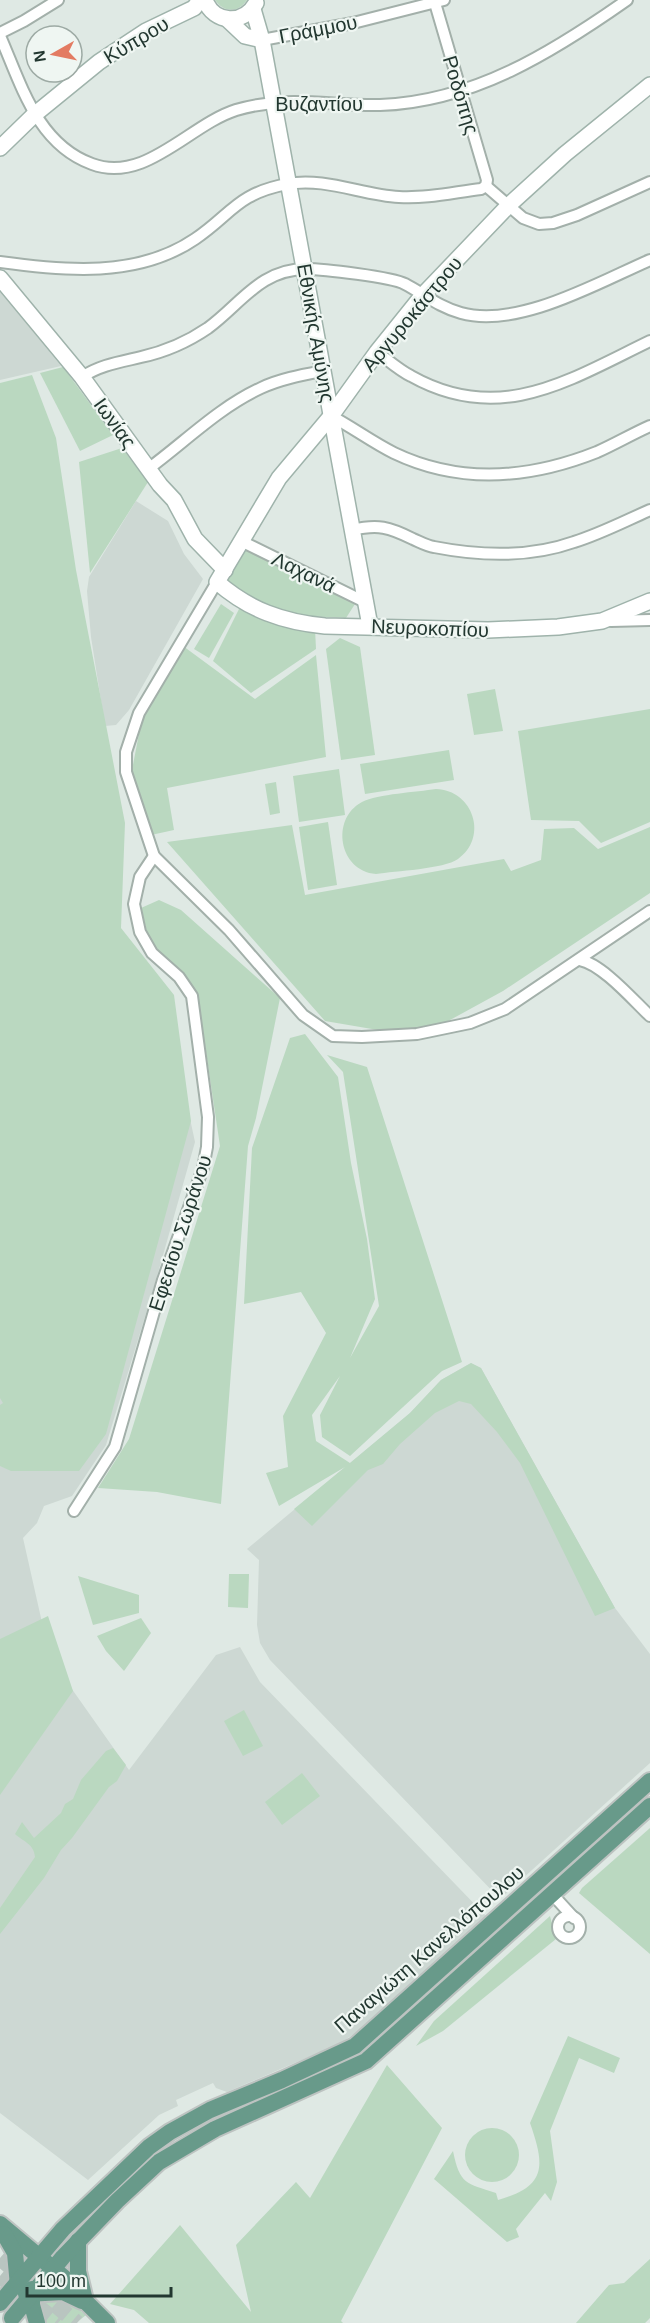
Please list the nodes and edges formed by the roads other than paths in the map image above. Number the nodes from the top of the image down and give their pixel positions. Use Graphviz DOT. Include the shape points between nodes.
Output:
graph roads {
  1 [pos="58,0"];
  2 [pos="627,0"];
  3 [pos="439,2"];
  4 [pos="197,5"];
  5 [pos="255,5"];
  6 [pos="227,19"];
  7 [pos="0,34"];
  8 [pos="262,40"];
  9 [pos="650,85"];
  10 [pos="460,92"];
  11 [pos="273,103"];
  12 [pos="34,115"];
  13 [pos="0,148"];
  14 [pos="650,182"];
  15 [pos="288,184"];
  16 [pos="486,186"];
  17 [pos="509,205"];
  18 [pos="650,260"];
  19 [pos="0,262"];
  20 [pos="304,269"];
  21 [pos="0,279"];
  22 [pos="422,296"];
  23 [pos="650,341"];
  24 [pos="377,352"];
  25 [pos="323,370"];
  26 [pos="82,377"];
  27 [pos="331,416"];
  28 [pos="650,426"];
  29 [pos="148,469"];
  30 [pos="650,510"];
  31 [pos="352,530"];
  32 [pos="243,542"];
  33 [pos="221,576"];
  34 [pos="365,602"];
  35 [pos="650,602"];
  36 [pos="650,620"];
  37 [pos="602,621"];
  38 [pos="370,626"];
  39 [pos="154,856"];
  40 [pos="650,911"];
  41 [pos="580,960"];
  42 [pos="650,1016"];
  43 [pos="74,1511"];
  44 [pos="650,1781"];
  45 [pos="650,1806"];
  46 [pos="552,1894"];
  47 [pos="574,1918"];
  48 [pos="0,2226"];
  49 [pos="78,2241"];
  50 [pos="21,2293"];
  51 [pos="86,2302"];
  52 [pos="37,2323"];
  53 [pos="107,2323"];
  1 -- 7 [label="street"];
  2 -- 10 [label="street, Βυζαντίου" via="543,56"];
  3 -- 8 [label="street, Γράμμου"];
  3 -- 10 [label="street, Ροδόπης"];
  4 -- 6 [label="street"];
  4 -- 12 [label="street, Κύπρου" via="146,31 99,62"];
  5 -- 6 [label="street" via="237,19"];
  5 -- 8 [label="street, Εθνικής Αμύνης"];
  6 -- 8 [label="street" via="245,36"];
  7 -- 12 [label="street, Βυζαντίου"];
  8 -- 11 [label="street, Εθνικής Αμύνης"];
  9 -- 17 [label="street, Αργυροκάστρου"];
  10 -- 11 [label="street, Βυζαντίου" via="380,105 304,100"];
  10 -- 16 [label="street, Ροδόπης"];
  11 -- 12 [label="street, Βυζαντίου" via="219,116 160,154 117,168 94,165 74,156 56,142"];
  11 -- 15 [label="street, Εθνικής Αμύνης"];
  12 -- 13 [label="street, Κύπρου"];
  14 -- 17 [label="street" via="553,223 539,224 523,218"];
  15 -- 16 [label="street" via="327,184 400,197"];
  15 -- 19 [label="street" via="249,196 195,239 148,260 82,270"];
  15 -- 20 [label="street, Εθνικής Αμύνης"];
  16 -- 17 [label="street"];
  17 -- 22 [label="street, Αργυροκάστρου"];
  18 -- 22 [label="street" via="597,286 517,312 491,316 464,314"];
  20 -- 22 [label="street" via="404,283"];
  20 -- 25 [label="street, Εθνικής Αμύνης"];
  20 -- 26 [label="street" via="265,280 188,340 144,357 95,369"];
  21 -- 26 [label="street, Ιωνίας"];
  22 -- 24 [label="street, Αργυροκάστρου"];
  23 -- 24 [label="street" via="560,385 499,398 469,397 438,389 410,376"];
  24 -- 27 [label="street, Αργυροκάστρου"];
  25 -- 27 [label="street, Εθνικής Αμύνης"];
  25 -- 29 [label="street" via="261,388 207,420"];
  26 -- 29 [label="street, Ιωνίας"];
  27 -- 28 [label="street" via="424,465 496,476 566,463"];
  27 -- 31 [label="street, Εθνικής Αμύνης"];
  27 -- 32 [label="street, Αργυροκάστρου" via="279,478"];
  29 -- 33 [label="street, Ιωνίας" via="174,500"];
  30 -- 31 [label="street" via="573,543 510,554 430,547 381,526"];
  31 -- 34 [label="street, Εθνικής Αμύνης"];
  32 -- 33 [label="street, Αργυροκάστρου"];
  32 -- 34 [label="street, Λαχανά"];
  33 -- 38 [label="street, Νευροκοπίου" via="242,602 270,616 307,624"];
  33 -- 39 [label="street" via="139,713 126,752 126,772"];
  34 -- 38 [label="street, Εθνικής Αμύνης"];
  35 -- 37 [label="street, Νευροκοπίου"];
  36 -- 37 [label="street"];
  37 -- 38 [label="street, Νευροκοπίου" via="488,630"];
  39 -- 41 [label="street" via="229,930 303,1015 333,1036 417,1034 470,1023 505,1010"];
  39 -- 43 [label="street, Εφεσίου Σωράνου" via="140,877 134,904 140,932 152,953 179,976 192,996 208,1117 207,1147 163,1280 115,1447"];
  40 -- 41 [label="street"];
  41 -- 42 [label="street" via="600,970"];
  44 -- 50 [label="main road, Παναγιώτη Κανελλόπουλου" via="355,2046 210,2110 170,2132 134,2159"];
  45 -- 46 [label="main road, Παναγιώτη Κανελλόπουλου"];
  46 -- 47 [label="street"];
  46 -- 49 [label="main road, Παναγιώτη Κανελλόπουλου" via="366,2061 178,2149 134,2184"];
  48 -- 50 [label="main road"];
  48 -- 50 [label="main road" via="15,2253"];
  49 -- 50 [label="main road, Παναγιώτη Κανελλόπουλου"];
  49 -- 51 [label="main road" via="78,2271"];
  50 -- 51 [label="main road" via="63,2292"];
  50 -- 51 [label="main road" via="69,2281"];
  50 -- 52 [label="main road"];
  51 -- 53 [label="main road"];
}
